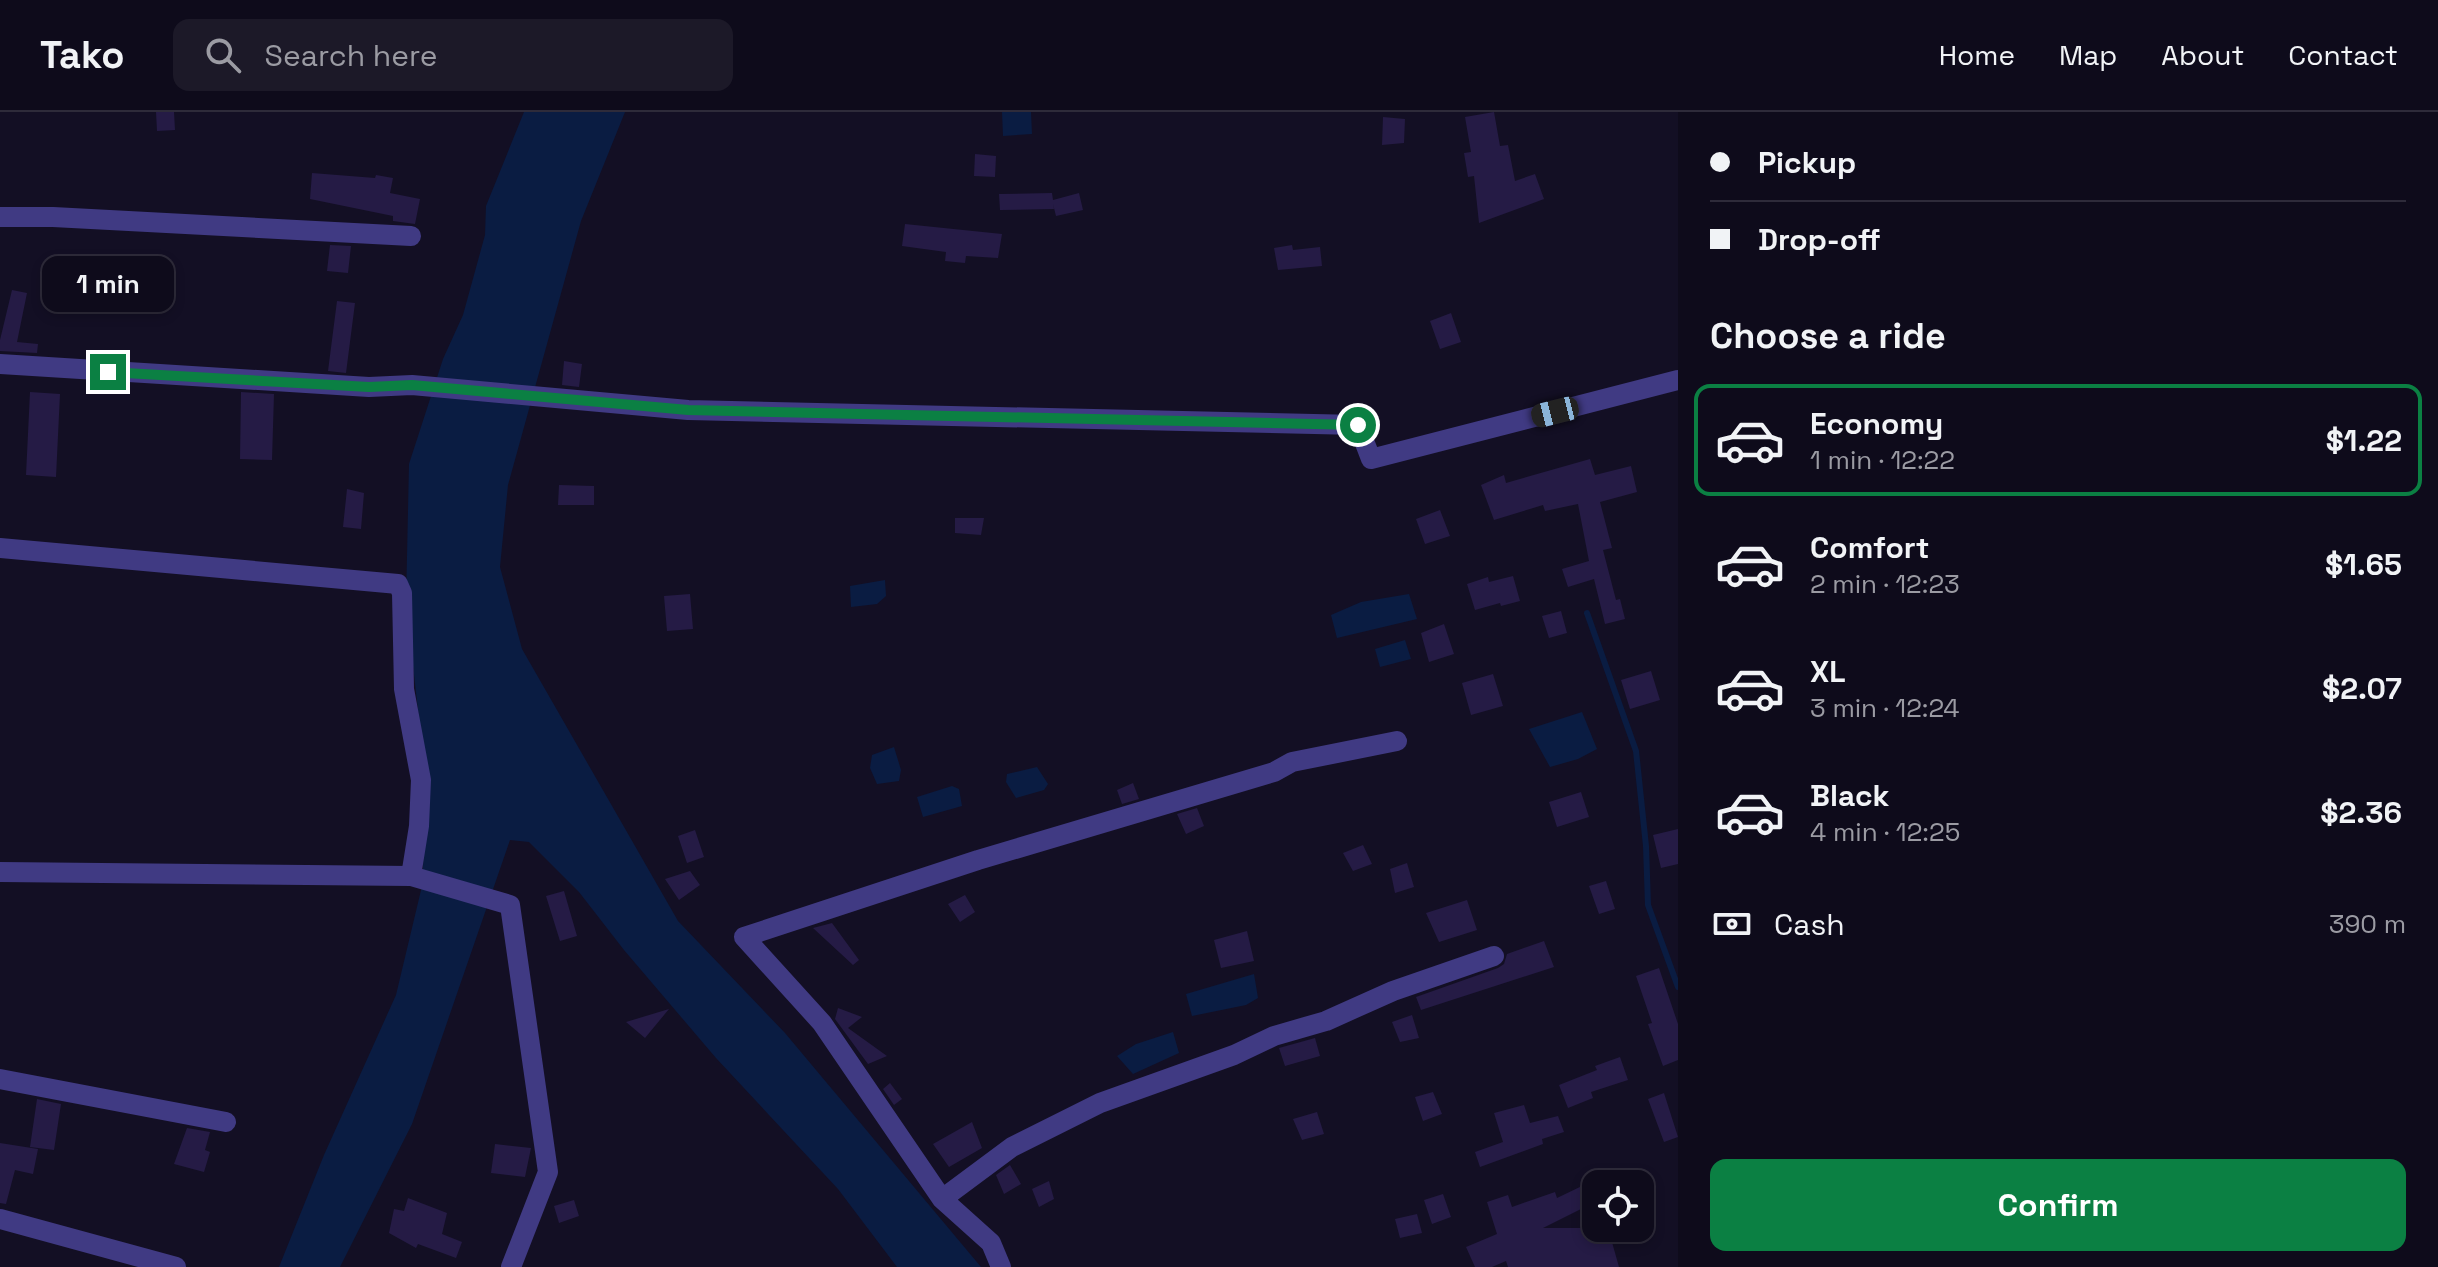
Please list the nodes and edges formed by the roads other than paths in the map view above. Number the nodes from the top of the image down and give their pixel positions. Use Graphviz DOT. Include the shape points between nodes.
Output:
graph roads {
  1 [pos="0,217"];
  2 [pos="411,236"];
  3 [pos="0,364"];
  4 [pos="1678,380"];
  5 [pos="0,548"];
  6 [pos="1397,741"];
  7 [pos="0,872"];
  8 [pos="414,877"];
  9 [pos="1494,956"];
  10 [pos="0,1079"];
  11 [pos="226,1122"];
  12 [pos="942,1199"];
  13 [pos="0,1219"];
  14 [pos="176,1267"];
  15 [pos="511,1267"];
  16 [pos="1001,1267"];
  1 -- 2 [label="street"];
  3 -- 4 [label="street" via="369,387 412,385 688,410 1358,425 1371,459"];
  5 -- 8 [label="street" via="398,584 404,689 421,780"];
  6 -- 12 [label="street" via="1292,762 1274,772 744,937 822,1023"];
  7 -- 8 [label="street"];
  8 -- 15 [label="street" via="510,905 548,1172"];
  9 -- 12 [label="street" via="1100,1103 1012,1147"];
  10 -- 11 [label="street"];
  12 -- 16 [label="street" via="991,1243"];
  13 -- 14 [label="street"];
}
